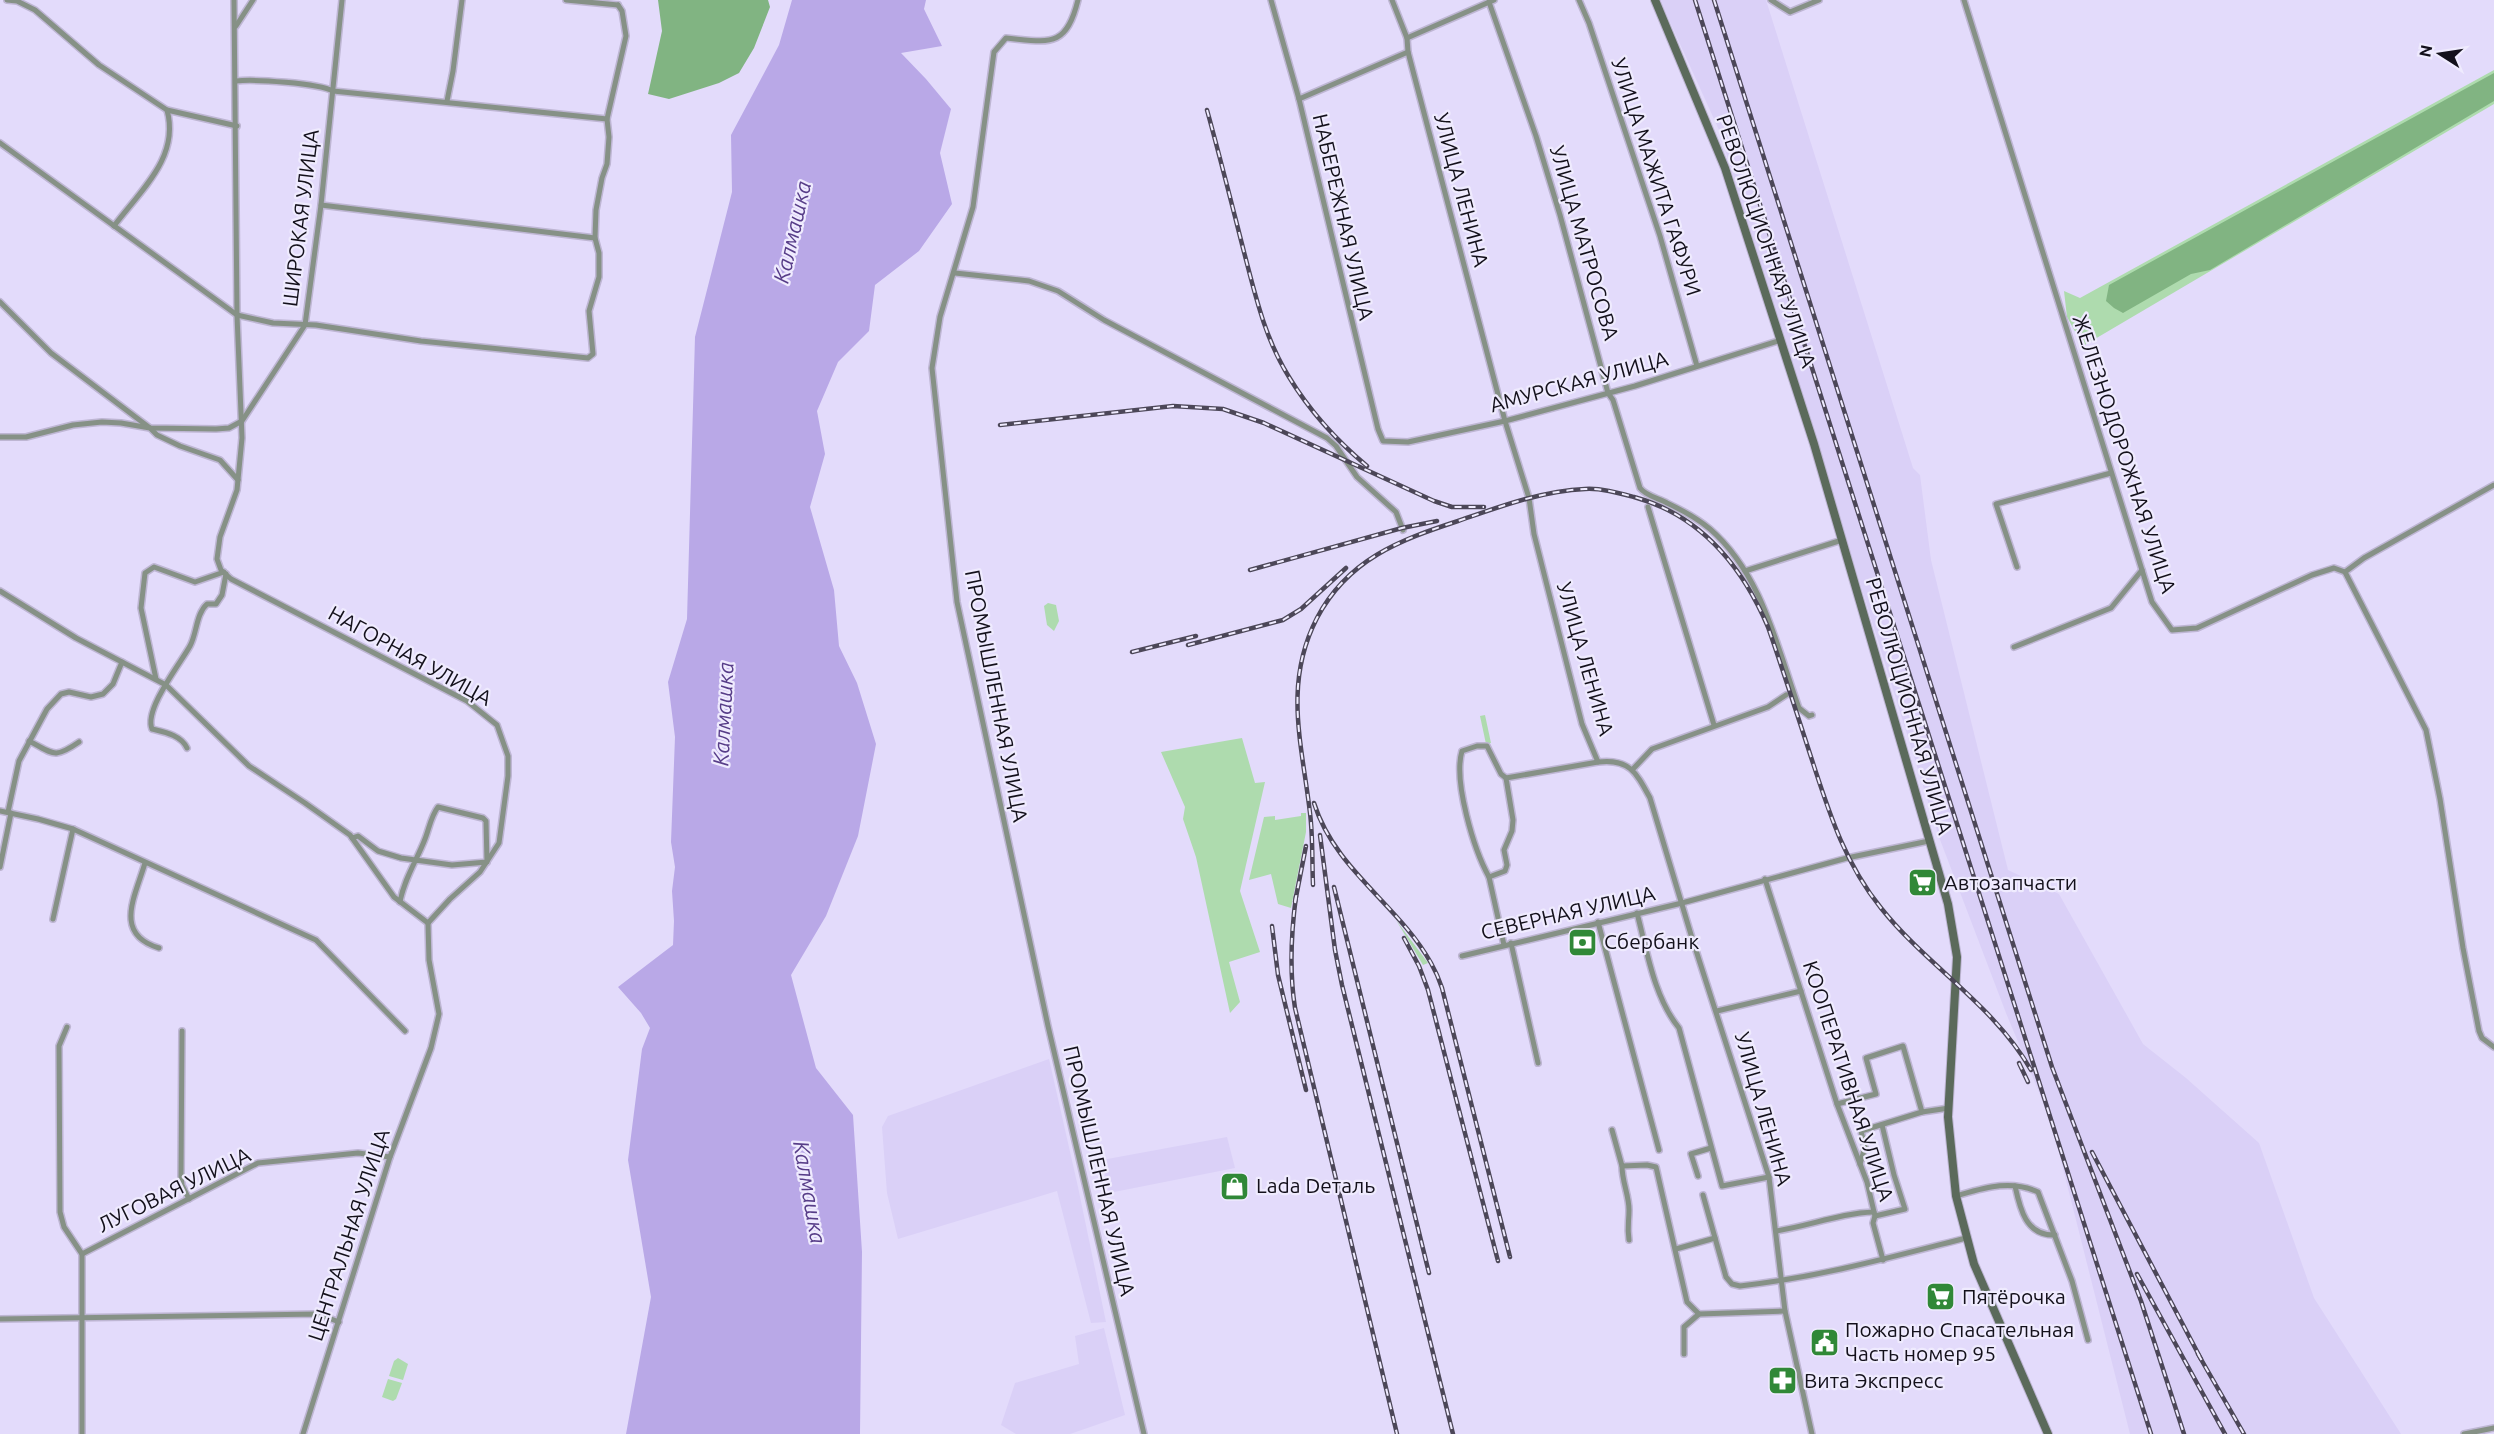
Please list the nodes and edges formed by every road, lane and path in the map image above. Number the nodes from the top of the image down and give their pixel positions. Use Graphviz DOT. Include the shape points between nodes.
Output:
graph roads {
  1 [pos="7,0"];
  2 [pos="234,0"];
  3 [pos="253,0"];
  4 [pos="342,0"];
  5 [pos="462,0"];
  6 [pos="566,0"];
  7 [pos="1078,0"];
  8 [pos="1271,0"];
  9 [pos="1392,0"];
  10 [pos="1579,0"];
  11 [pos="1655,0"];
  12 [pos="1771,0"];
  13 [pos="1819,0"];
  14 [pos="1964,0"];
  15 [pos="1491,1"];
  16 [pos="620,3"];
  17 [pos="235,27"];
  18 [pos="1407,38"];
  19 [pos="1408,52"];
  20 [pos="236,81"];
  21 [pos="333,91"];
  22 [pos="1299,99"];
  23 [pos="447,101"];
  24 [pos="168,110"];
  25 [pos="607,119"];
  26 [pos="237,126"];
  27 [pos="0,143"];
  28 [pos="321,205"];
  29 [pos="114,226"];
  30 [pos="595,238"];
  31 [pos="955,273"];
  32 [pos="0,302"];
  33 [pos="237,315"];
  34 [pos="305,324"];
  35 [pos="1781,340"];
  36 [pos="1697,366"];
  37 [pos="1608,393"];
  38 [pos="242,421"];
  39 [pos="1505,421"];
  40 [pos="150,428"];
  41 [pos="0,437"];
  42 [pos="1383,441"];
  43 [pos="2111,473"];
  44 [pos="238,480"];
  45 [pos="2494,485"];
  46 [pos="1648,507"];
  47 [pos="1403,530"];
  48 [pos="1842,540"];
  49 [pos="2017,567"];
  50 [pos="2142,570"];
  51 [pos="1745,571"];
  52 [pos="2345,572"];
  53 [pos="227,575"];
  54 [pos="0,591"];
  55 [pos="2014,647"];
  56 [pos="122,662"];
  57 [pos="156,679"];
  58 [pos="166,685"];
  59 [pos="1786,695"];
  60 [pos="1812,715"];
  61 [pos="1714,725"];
  62 [pos="28,741"];
  63 [pos="79,742"];
  64 [pos="187,748"];
  65 [pos="1598,762"];
  66 [pos="1633,770"];
  67 [pos="1506,778"];
  68 [pos="0,811"];
  69 [pos="9,813"];
  70 [pos="73,830"];
  71 [pos="352,838"];
  72 [pos="1929,841"];
  73 [pos="416,860"];
  74 [pos="487,862"];
  75 [pos="145,863"];
  76 [pos="0,867"];
  77 [pos="1489,877"];
  78 [pos="1765,879"];
  79 [pos="400,902"];
  80 [pos="1682,903"];
  81 [pos="1637,913"];
  82 [pos="53,919"];
  83 [pos="1598,922"];
  84 [pos="428,923"];
  85 [pos="1511,943"];
  86 [pos="1504,945"];
  87 [pos="159,948"];
  88 [pos="1462,956"];
  89 [pos="1801,991"];
  90 [pos="1717,1011"];
  91 [pos="67,1027"];
  92 [pos="182,1031"];
  93 [pos="405,1031"];
  94 [pos="2494,1047"];
  95 [pos="1538,1063"];
  96 [pos="1837,1104"];
  97 [pos="1949,1108"];
  98 [pos="1922,1112"];
  99 [pos="1882,1125"];
  100 [pos="1612,1130"];
  101 [pos="1711,1148"];
  102 [pos="1659,1150"];
  103 [pos="390,1157"];
  104 [pos="1860,1165"];
  105 [pos="1623,1166"];
  106 [pos="1698,1176"];
  107 [pos="1769,1177"];
  108 [pos="2015,1185"];
  109 [pos="1703,1195"];
  110 [pos="1956,1196"];
  111 [pos="189,1199"];
  112 [pos="1875,1214"];
  113 [pos="1776,1231"];
  114 [pos="2055,1235"];
  115 [pos="1715,1238"];
  116 [pos="1966,1238"];
  117 [pos="1629,1240"];
  118 [pos="1676,1249"];
  119 [pos="82,1254"];
  120 [pos="1884,1260"];
  121 [pos="1781,1282"];
  122 [pos="1785,1311"];
  123 [pos="1699,1314"];
  124 [pos="81,1317"];
  125 [pos="0,1319"];
  126 [pos="339,1322"];
  127 [pos="2088,1340"];
  128 [pos="1684,1354"];
  129 [pos="2494,1428"];
  130 [pos="82,1434"];
  131 [pos="303,1434"];
  132 [pos="1143,1434"];
  133 [pos="1812,1434"];
  134 [pos="2048,1434"];
  135 [pos="2464,1434"];
  1 -- 24 [label="street" via="35,10 99,65"];
  2 -- 17 [label="street"];
  3 -- 17 [label="street"];
  4 -- 21 [label="street, ШИРОКАЯ УЛИЦА"];
  5 -- 23 [label="street"];
  6 -- 16 [label="street"];
  7 -- 31 [label="street, ПРОМЫШЛЕННАЯ УЛИЦА" via="1073,20 1061,36 1049,42 1006,38 994,52 973,207"];
  8 -- 22 [label="street, НАБЕРЕЖНАЯ УЛИЦА"];
  9 -- 18 [label="street, УЛИЦА ЛЕНИНА"];
  10 -- 36 [label="street, УЛИЦА МАЖИТА ГАФУРИ" via="1660,236"];
  11 -- 35 [label="main road, РЕВОЛЮЦИОННАЯ УЛИЦА" via="1725,168"];
  12 -- 13 [label="street" via="1790,12"];
  14 -- 43 [label="street, ЖЕЛЕЗНОДОРОЖНАЯ УЛИЦА"];
  15 -- 18 [label="street"];
  15 -- 37 [label="street, УЛИЦА МАТРОСОВА" via="1560,215"];
  16 -- 25 [label="street" via="626,36"];
  17 -- 20 [label="street"];
  18 -- 19 [label="street, УЛИЦА ЛЕНИНА"];
  19 -- 22 [label="street"];
  19 -- 39 [label="street, УЛИЦА ЛЕНИНА"];
  20 -- 21 [label="street" via="269,81 327,87"];
  20 -- 26 [label="street"];
  21 -- 23 [label="street"];
  21 -- 28 [label="street, ШИРОКАЯ УЛИЦА"];
  22 -- 42 [label="street, НАБЕРЕЖНАЯ УЛИЦА"];
  23 -- 25 [label="street"];
  24 -- 26 [label="street"];
  24 -- 29 [label="street" via="171,141 163,161"];
  25 -- 30 [label="street" via="607,164 598,195"];
  26 -- 33 [label="street"];
  27 -- 29 [label="street"];
  28 -- 30 [label="street"];
  28 -- 34 [label="street, ШИРОКАЯ УЛИЦА"];
  29 -- 33 [label="street"];
  30 -- 34 [label="street" via="599,277 589,311 592,354 588,358"];
  31 -- 47 [label="street" via="1045,285 1197,371 1327,438 1357,477 1396,512"];
  31 -- 132 [label="street, ПРОМЫШЛЕННАЯ УЛИЦА" via="940,317 932,368 957,602 1048,1026"];
  32 -- 40 [label="street" via="51,353"];
  33 -- 34 [label="street" via="273,323"];
  33 -- 38 [label="street"];
  34 -- 38 [label="street, ШИРОКАЯ УЛИЦА"];
  35 -- 36 [label="street, АМУРСКАЯ УЛИЦА"];
  35 -- 48 [label="main road, РЕВОЛЮЦИОННАЯ УЛИЦА"];
  36 -- 37 [label="street, АМУРСКАЯ УЛИЦА"];
  37 -- 39 [label="street, АМУРСКАЯ УЛИЦА"];
  37 -- 51 [label="street, УЛИЦА МАТРОСОВА" via="1643,493 1710,529"];
  38 -- 40 [label="street" via="216,429"];
  38 -- 44 [label="street"];
  39 -- 42 [label="street, АМУРСКАЯ УЛИЦА" via="1408,442"];
  39 -- 65 [label="street, УЛИЦА ЛЕНИНА" via="1529,498 1534,534 1582,724"];
  40 -- 41 [label="street" via="102,422"];
  40 -- 44 [label="street" via="180,446 220,460"];
  43 -- 49 [label="street" via="1996,504"];
  43 -- 50 [label="street, ЖЕЛЕЗНОДОРОЖНАЯ УЛИЦА"];
  44 -- 53 [label="street" via="218,548 217,559"];
  45 -- 52 [label="street"];
  46 -- 61 [label="street"];
  48 -- 51 [label="street"];
  48 -- 72 [label="main road, РЕВОЛЮЦИОННАЯ УЛИЦА"];
  50 -- 52 [label="street, ЖЕЛЕЗНОДОРОЖНАЯ УЛИЦА" via="2151,602 2172,630 2197,628 2312,575 2334,568"];
  50 -- 55 [label="street" via="2111,608"];
  51 -- 60 [label="street" via="1764,609 1799,708"];
  52 -- 94 [label="street" via="2426,730 2479,1031"];
  53 -- 57 [label="street" via="195,582 154,567 145,573 141,608"];
  53 -- 58 [label="street" via="216,604 201,609 191,645"];
  53 -- 74 [label="street, НАГОРНАЯ УЛИЦА" via="467,701 497,725 508,756 508,776 499,843"];
  54 -- 56 [label="street"];
  56 -- 57 [label="street"];
  56 -- 62 [label="street" via="113,684 103,694 61,694"];
  57 -- 58 [label="street"];
  58 -- 64 [label="street" via="150,725 178,738"];
  58 -- 71 [label="street" via="249,766"];
  59 -- 61 [label="street" via="1768,707"];
  61 -- 66 [label="street" via="1652,749"];
  62 -- 63 [label="street" via="53,753 61,753"];
  62 -- 69 [label="street" via="14,777"];
  65 -- 66 [label="street, УЛИЦА ЛЕНИНА" via="1615,762"];
  65 -- 67 [label="street"];
  66 -- 80 [label="street, УЛИЦА ЛЕНИНА" via="1650,798"];
  67 -- 77 [label="street" via="1513,820 1504,850 1507,865 1505,871"];
  67 -- 77 [label="street" via="1487,746 1462,751 1459,773 1466,811"];
  68 -- 69 [label="street"];
  69 -- 70 [label="street"];
  69 -- 76 [label="street"];
  70 -- 75 [label="street"];
  70 -- 82 [label="street"];
  71 -- 73 [label="street" via="358,836 387,855"];
  71 -- 79 [label="street"];
  72 -- 78 [label="street, СЕВЕРНАЯ УЛИЦА"];
  72 -- 97 [label="main road, РЕВОЛЮЦИОННАЯ УЛИЦА" via="1956,940"];
  73 -- 74 [label="street" via="452,865"];
  73 -- 74 [label="street" via="435,811 443,807 486,821"];
  73 -- 79 [label="street" via="403,885"];
  74 -- 84 [label="street, НАГОРНАЯ УЛИЦА"];
  75 -- 87 [label="street" via="130,922 135,934"];
  75 -- 93 [label="street" via="316,940"];
  77 -- 86 [label="street"];
  78 -- 80 [label="street, СЕВЕРНАЯ УЛИЦА"];
  78 -- 89 [label="street, КООПЕРАТИВНАЯ УЛИЦА"];
  79 -- 84 [label="street"];
  80 -- 81 [label="street, СЕВЕРНАЯ УЛИЦА"];
  80 -- 90 [label="street, УЛИЦА ЛЕНИНА"];
  81 -- 83 [label="street, СЕВЕРНАЯ УЛИЦА"];
  81 -- 101 [label="street" via="1652,971 1670,1017 1679,1028"];
  83 -- 85 [label="street, СЕВЕРНАЯ УЛИЦА"];
  83 -- 102 [label="street"];
  84 -- 103 [label="street, ЦЕНТРАЛЬНАЯ УЛИЦА" via="429,960 439,1014 431,1048"];
  85 -- 86 [label="street, СЕВЕРНАЯ УЛИЦА"];
  85 -- 95 [label="street"];
  86 -- 88 [label="street, СЕВЕРНАЯ УЛИЦА"];
  89 -- 90 [label="street"];
  89 -- 96 [label="street, КООПЕРАТИВНАЯ УЛИЦА"];
  90 -- 107 [label="street, УЛИЦА ЛЕНИНА"];
  91 -- 119 [label="street" via="59,1046 60,1212 64,1227"];
  92 -- 111 [label="street" via="181,1177"];
  96 -- 98 [label="street" via="1876,1094 1866,1058 1903,1046"];
  96 -- 104 [label="street, КООПЕРАТИВНАЯ УЛИЦА"];
  97 -- 98 [label="street"];
  97 -- 110 [label="main road, РЕВОЛЮЦИОННАЯ УЛИЦА"];
  98 -- 99 [label="street"];
  99 -- 104 [label="street" via="1861,1131 1865,1147"];
  99 -- 112 [label="street, КООПЕРАТИВНАЯ УЛИЦА" via="1905,1209"];
  100 -- 105 [label="street"];
  101 -- 106 [label="street" via="1690,1154"];
  101 -- 107 [label="street" via="1722,1186"];
  103 -- 111 [label="street, ЛУГОВАЯ УЛИЦА" via="358,1153 258,1164"];
  103 -- 126 [label="street, ЦЕНТРАЛЬНАЯ УЛИЦА"];
  104 -- 112 [label="street, КООПЕРАТИВНАЯ УЛИЦА"];
  105 -- 117 [label="street"];
  105 -- 118 [label="street" via="1656,1167"];
  107 -- 113 [label="street, УЛИЦА ЛЕНИНА"];
  108 -- 110 [label="street"];
  108 -- 114 [label="street" via="2038,1192"];
  108 -- 114 [label="street" via="2026,1222 2044,1235"];
  109 -- 115 [label="street"];
  110 -- 116 [label="main road, РЕВОЛЮЦИОННАЯ УЛИЦА"];
  111 -- 119 [label="street, ЛУГОВАЯ УЛИЦА"];
  112 -- 113 [label="street" via="1855,1213"];
  112 -- 120 [label="street" via="1873,1223"];
  113 -- 121 [label="street, УЛИЦА ЛЕНИНА"];
  114 -- 127 [label="street"];
  115 -- 118 [label="street"];
  115 -- 121 [label="street" via="1726,1278 1732,1284"];
  116 -- 120 [label="street"];
  116 -- 134 [label="main road, РЕВОЛЮЦИОННАЯ УЛИЦА"];
  118 -- 123 [label="street" via="1687,1302"];
  119 -- 124 [label="street"];
  120 -- 121 [label="street"];
  121 -- 122 [label="street, УЛИЦА ЛЕНИНА"];
  122 -- 123 [label="street"];
  122 -- 133 [label="street, УЛИЦА ЛЕНИНА"];
  123 -- 128 [label="street" via="1684,1327"];
  124 -- 125 [label="street"];
  124 -- 126 [label="street" via="318,1314"];
  124 -- 130 [label="street"];
  126 -- 131 [label="street, ЦЕНТРАЛЬНАЯ УЛИЦА"];
  129 -- 135 [label="street"];
}
